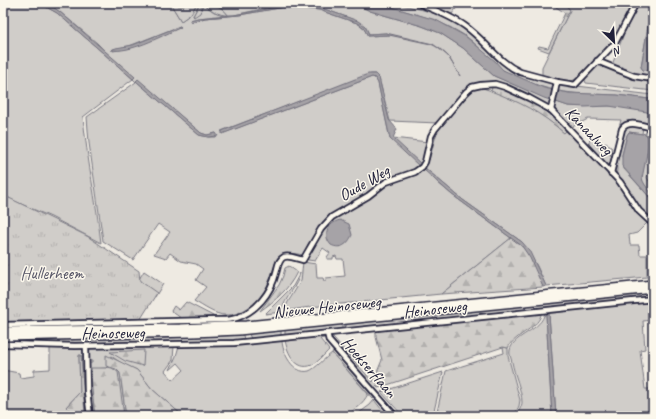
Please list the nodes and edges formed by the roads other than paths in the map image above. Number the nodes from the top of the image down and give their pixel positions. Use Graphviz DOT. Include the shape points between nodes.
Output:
graph roads {
  1 [pos="418,3"];
  2 [pos="636,3"];
  3 [pos="597,61"];
  4 [pos="653,79"];
  5 [pos="557,84"];
  6 [pos="551,108"];
  7 [pos="653,128"];
  8 [pos="611,173"];
  9 [pos="653,224"];
  10 [pos="303,260"];
  11 [pos="653,284"];
  12 [pos="653,289"];
  13 [pos="653,299"];
  14 [pos="3,324"];
  15 [pos="3,331"];
  16 [pos="327,333"];
  17 [pos="3,337"];
  18 [pos="3,344"];
  19 [pos="86,346"];
  20 [pos="90,416"];
  21 [pos="395,416"];
  1 -- 5 [label="street, Kanaalweg" via="466,27 514,70"];
  2 -- 3 [label="street" via="615,43"];
  3 -- 4 [label="street" via="634,76"];
  3 -- 5 [label="street, Kanaalweg" via="572,84"];
  5 -- 6 [label="street"];
  6 -- 8 [label="street, Kanaalweg"];
  6 -- 10 [label="street, Oude Weg" via="502,86 472,87 433,131 422,168 386,182 332,217 321,229"];
  7 -- 8 [label="street, Kanaalweg" via="631,124 624,126"];
  8 -- 9 [label="street, Kanaalweg"];
  10 -- 14 [label="street, Heinoseweg" via="288,256 282,259 273,284 262,302 235,319"];
  11 -- 15 [label="highway, Nieuwe Heinoseweg" via="246,325"];
  12 -- 17 [label="highway, Nieuwe Heinoseweg" via="239,331"];
  13 -- 16 [label="street, Heinoseweg"];
  16 -- 19 [label="street, Heinoseweg" via="211,344"];
  16 -- 21 [label="street, Hoekserflaan" via="329,341"];
  18 -- 19 [label="street, Heinoseweg"];
  19 -- 20 [label="street"];
}
